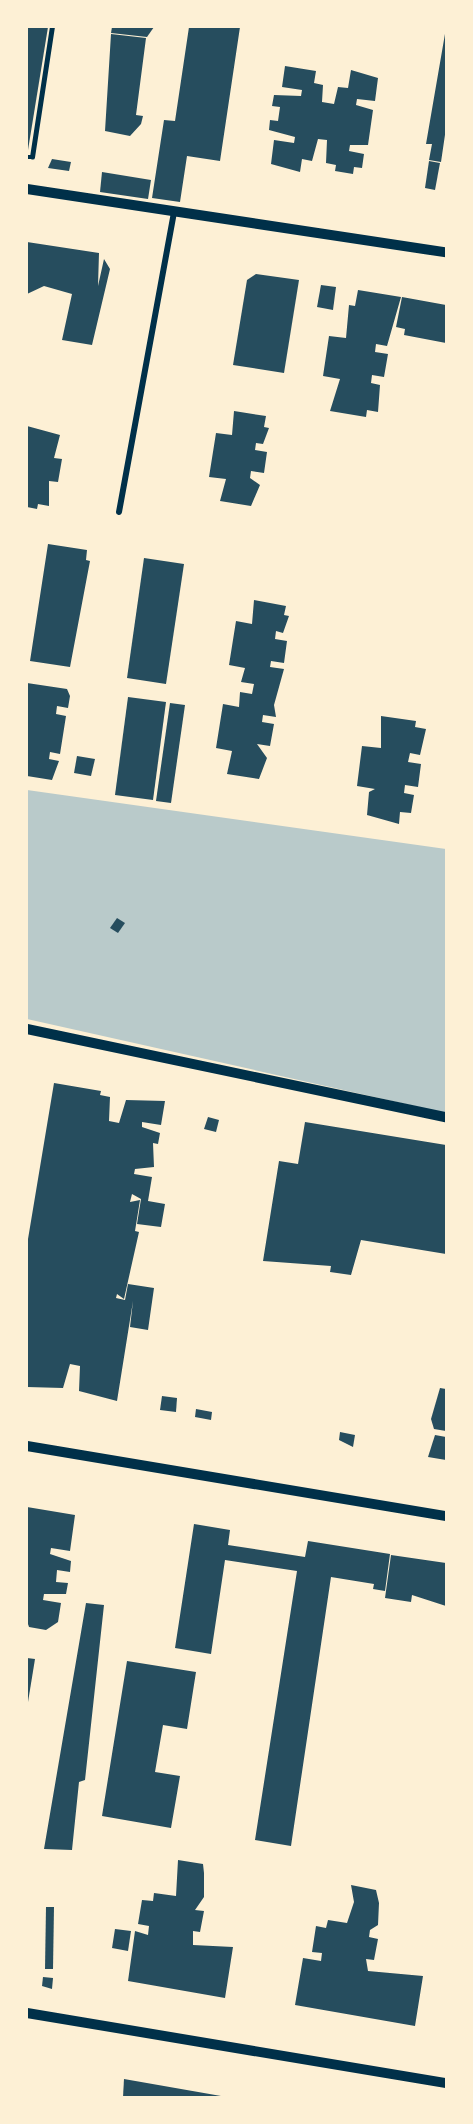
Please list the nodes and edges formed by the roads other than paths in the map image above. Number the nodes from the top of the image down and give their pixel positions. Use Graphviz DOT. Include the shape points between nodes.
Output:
graph roads {
  1 [pos="52,27"];
  2 [pos="27,157"];
  3 [pos="27,189"];
  4 [pos="174,211"];
  5 [pos="446,252"];
  6 [pos="118,512"];
  7 [pos="27,1029"];
  8 [pos="446,1117"];
  9 [pos="27,1446"];
  10 [pos="446,1516"];
  11 [pos="27,2013"];
  12 [pos="446,2082"];
  1 -- 2 [label="lane" via="32,157"];
  3 -- 4 [label="street"];
  4 -- 5 [label="street"];
  4 -- 6 [label="street"];
  7 -- 8 [label="street"];
  9 -- 10 [label="street"];
  11 -- 12 [label="street"];
}
